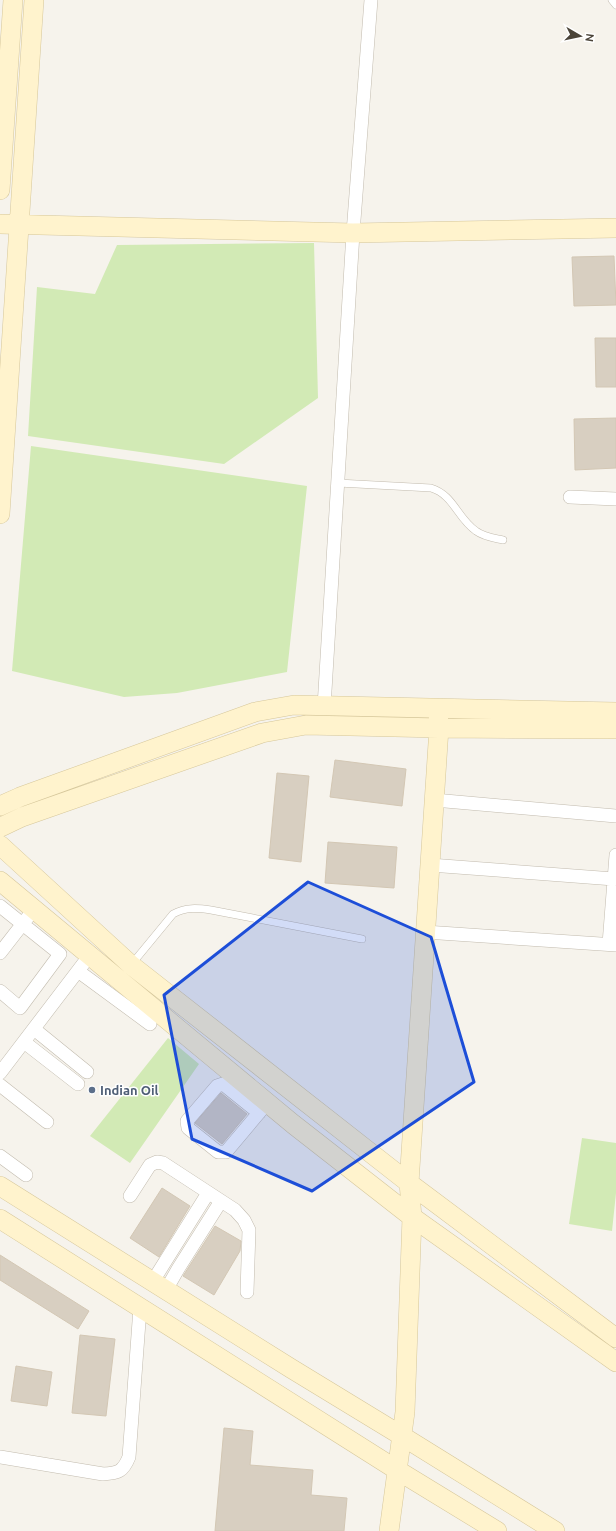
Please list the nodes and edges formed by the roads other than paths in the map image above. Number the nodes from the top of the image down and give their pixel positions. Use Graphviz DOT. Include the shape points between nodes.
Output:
graph roads {
  1 [pos="13,0"];
  2 [pos="34,0"];
  3 [pos="371,0"];
  4 [pos="612,0"];
  5 [pos="616,5"];
  6 [pos="0,190"];
  7 [pos="0,224"];
  8 [pos="19,224"];
  9 [pos="616,228"];
  10 [pos="353,234"];
  11 [pos="338,483"];
  12 [pos="570,497"];
  13 [pos="616,499"];
  14 [pos="0,514"];
  15 [pos="503,540"];
  16 [pos="324,706"];
  17 [pos="438,709"];
  18 [pos="616,712"];
  19 [pos="439,728"];
  20 [pos="616,730"];
  21 [pos="434,800"];
  22 [pos="0,806"];
  23 [pos="616,816"];
  24 [pos="0,834"];
  25 [pos="616,855"];
  26 [pos="430,865"];
  27 [pos="614,879"];
  28 [pos="0,881"];
  29 [pos="0,906"];
  30 [pos="35,909"];
  31 [pos="23,924"];
  32 [pos="425,932"];
  33 [pos="362,939"];
  34 [pos="612,944"];
  35 [pos="0,953"];
  36 [pos="90,955"];
  37 [pos="130,965"];
  38 [pos="78,971"];
  39 [pos="0,992"];
  40 [pos="150,1024"];
  41 [pos="34,1029"];
  42 [pos="24,1042"];
  43 [pos="87,1072"];
  44 [pos="0,1073"];
  45 [pos="78,1084"];
  46 [pos="0,1086"];
  47 [pos="263,1108"];
  48 [pos="47,1122"];
  49 [pos="0,1156"];
  50 [pos="26,1175"];
  51 [pos="409,1183"];
  52 [pos="0,1186"];
  53 [pos="208,1193"];
  54 [pos="130,1196"];
  55 [pos="220,1201"];
  56 [pos="412,1217"];
  57 [pos="0,1219"];
  58 [pos="160,1286"];
  59 [pos="247,1292"];
  60 [pos="140,1308"];
  61 [pos="616,1338"];
  62 [pos="616,1362"];
  63 [pos="402,1436"];
  64 [pos="0,1457"];
  65 [pos="397,1470"];
  66 [pos="389,1531"];
  67 [pos="497,1531"];
  68 [pos="555,1531"];
  1 -- 6 [label="street"];
  2 -- 8 [label="street"];
  3 -- 10 [label="street"];
  4 -- 5 [label="lane"];
  7 -- 8 [label="street"];
  8 -- 10 [label="street"];
  8 -- 14 [label="street"];
  9 -- 10 [label="street"];
  10 -- 11 [label="street"];
  11 -- 15 [label="lane" via="438,490 447,496 476,531"];
  11 -- 16 [label="street"];
  12 -- 13 [label="street"];
  16 -- 17 [label="street"];
  16 -- 22 [label="street" via="294,705 255,712"];
  17 -- 18 [label="street"];
  17 -- 19 [label="street"];
  19 -- 20 [label="street"];
  19 -- 21 [label="street"];
  19 -- 24 [label="street" via="306,725 262,733 22,817"];
  21 -- 23 [label="street"];
  21 -- 26 [label="street"];
  24 -- 37 [label="street"];
  25 -- 27 [label="street"];
  26 -- 27 [label="street"];
  26 -- 32 [label="street"];
  27 -- 34 [label="street"];
  28 -- 30 [label="street"];
  29 -- 31 [label="street"];
  30 -- 31 [label="street"];
  30 -- 36 [label="street"];
  31 -- 35 [label="street"];
  31 -- 39 [label="street" via="60,954 20,1008"];
  32 -- 34 [label="street"];
  32 -- 51 [label="street"];
  33 -- 37 [label="lane" via="191,908 173,914"];
  36 -- 38 [label="street"];
  36 -- 47 [label="street"];
  37 -- 51 [label="street"];
  38 -- 40 [label="street"];
  38 -- 41 [label="street"];
  41 -- 42 [label="street"];
  41 -- 43 [label="street"];
  42 -- 44 [label="street"];
  42 -- 45 [label="street"];
  46 -- 48 [label="street"];
  47 -- 47 [label="street" via="226,1152 218,1152 188,1128 187,1121 218,1086 223,1084"];
  47 -- 56 [label="street"];
  49 -- 50 [label="street"];
  51 -- 56 [label="street"];
  51 -- 61 [label="street"];
  52 -- 58 [label="street"];
  53 -- 54 [label="street" via="163,1163 157,1162 150,1165"];
  53 -- 55 [label="street"];
  53 -- 58 [label="street"];
  55 -- 58 [label="street" via="178,1269"];
  55 -- 59 [label="street" via="235,1210 244,1220 248,1230"];
  56 -- 62 [label="street"];
  56 -- 63 [label="street"];
  57 -- 60 [label="street"];
  58 -- 63 [label="street"];
  60 -- 64 [label="street" via="129,1457 126,1466 117,1473 103,1474"];
  60 -- 65 [label="street"];
  63 -- 65 [label="street"];
  63 -- 68 [label="street"];
  65 -- 66 [label="street"];
  65 -- 67 [label="street"];
}
